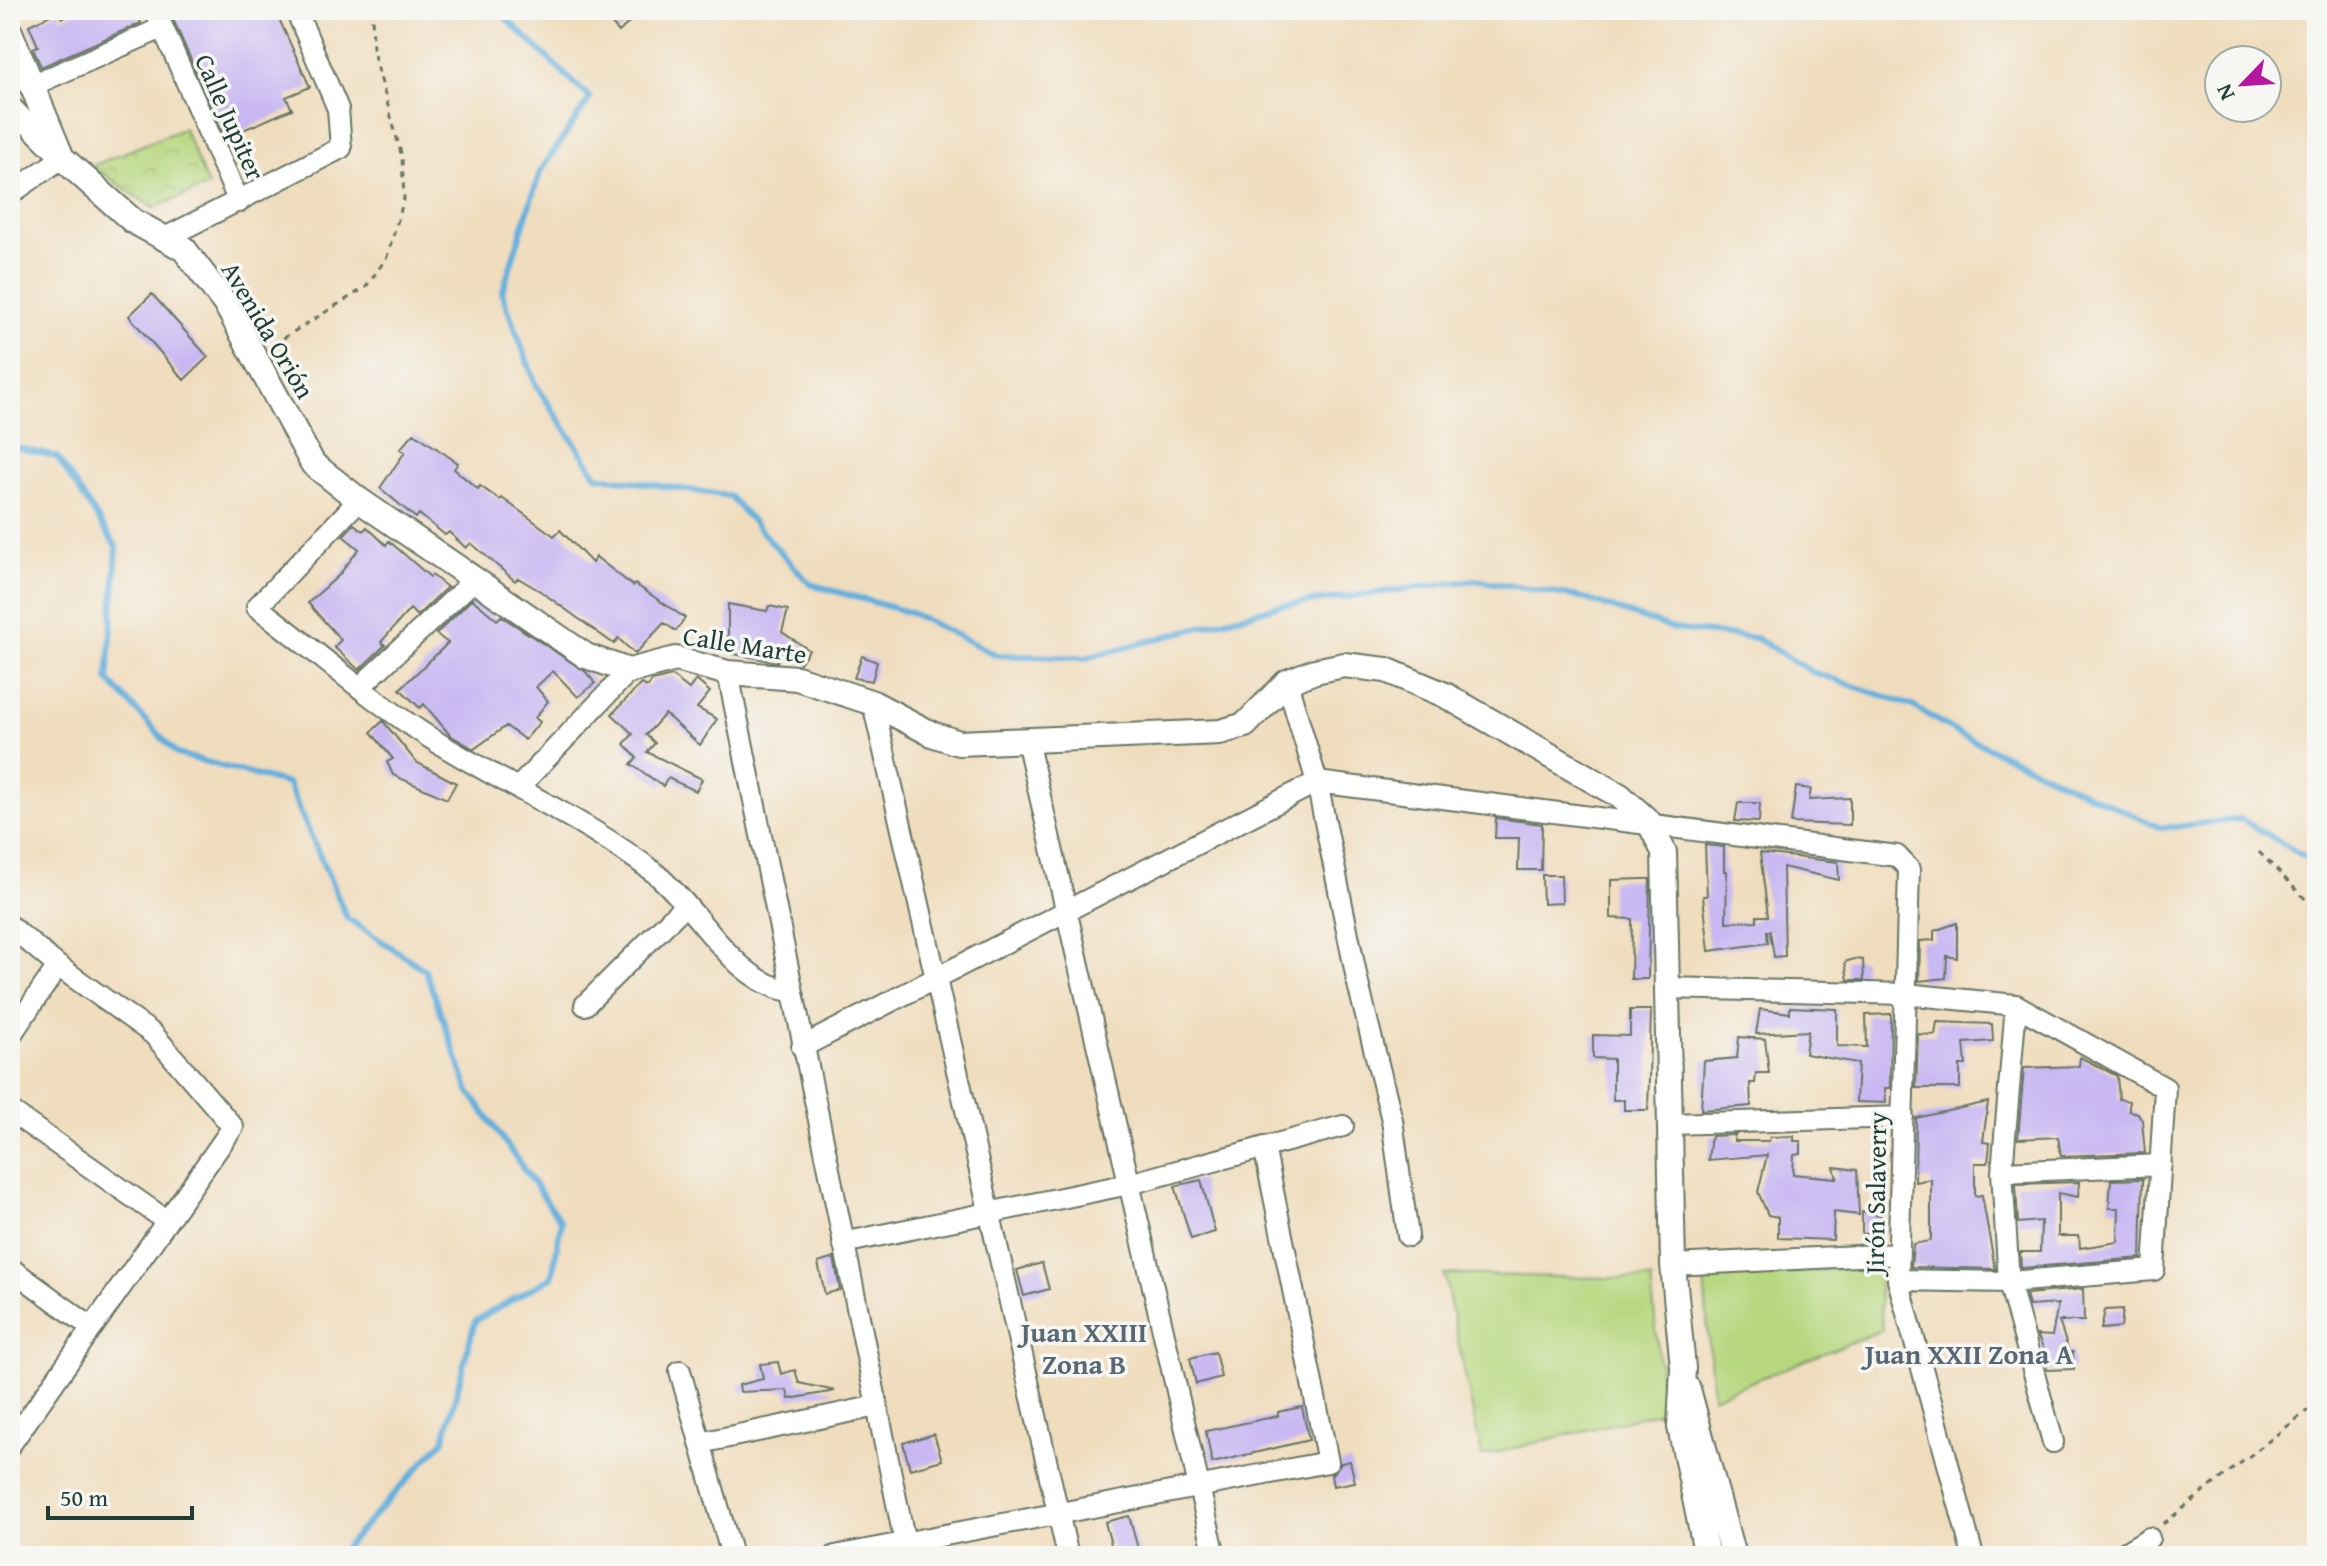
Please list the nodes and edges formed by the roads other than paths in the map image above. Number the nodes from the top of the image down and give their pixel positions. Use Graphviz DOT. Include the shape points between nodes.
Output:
graph roads {
  1 [pos="296,10"];
  2 [pos="158,19"];
  3 [pos="10,32"];
  4 [pos="33,85"];
  5 [pos="10,106"];
  6 [pos="62,158"];
  7 [pos="10,194"];
  8 [pos="239,202"];
  9 [pos="165,238"];
  10 [pos="359,500"];
  11 [pos="473,581"];
  12 [pos="629,671"];
  13 [pos="728,673"];
  14 [pos="1287,682"];
  15 [pos="361,686"];
  16 [pos="873,703"];
  17 [pos="1027,740"];
  18 [pos="1317,782"];
  19 [pos="518,788"];
  20 [pos="1649,822"];
  21 [pos="685,905"];
  22 [pos="1067,913"];
  23 [pos="10,926"];
  24 [pos="58,966"];
  25 [pos="936,978"];
  26 [pos="1667,988"];
  27 [pos="791,991"];
  28 [pos="1906,994"];
  29 [pos="585,1005"];
  30 [pos="2016,1005"];
  31 [pos="10,1036"];
  32 [pos="802,1047"];
  33 [pos="10,1111"];
  34 [pos="1903,1117"];
  35 [pos="1670,1124"];
  36 [pos="1343,1126"];
  37 [pos="1264,1147"];
  38 [pos="2161,1165"];
  39 [pos="2002,1172"];
  40 [pos="1129,1184"];
  41 [pos="989,1213"];
  42 [pos="167,1221"];
  43 [pos="1408,1236"];
  44 [pos="843,1243"];
  45 [pos="1899,1254"];
  46 [pos="1673,1265"];
  47 [pos="10,1268"];
  48 [pos="1898,1280"];
  49 [pos="2009,1282"];
  50 [pos="92,1328"];
  51 [pos="1683,1368"];
  52 [pos="680,1371"];
  53 [pos="877,1406"];
  54 [pos="12,1439"];
  55 [pos="2053,1442"];
  56 [pos="700,1443"];
  57 [pos="1199,1487"];
  58 [pos="1058,1514"];
  59 [pos="2149,1538"];
  60 [pos="905,1543"];
  61 [pos="732,1556"];
  62 [pos="835,1556"];
  63 [pos="1068,1556"];
  64 [pos="1215,1556"];
  65 [pos="1707,1556"];
  66 [pos="1733,1556"];
  67 [pos="1973,1556"];
  68 [pos="2119,1556"];
  1 -- 8 [label="street" via="338,109 341,148"];
  2 -- 4 [label="street"];
  2 -- 8 [label="street, Calle Jupiter"];
  3 -- 4 [label="street"];
  4 -- 6 [label="street"];
  5 -- 6 [label="street, Avenida Orión"];
  6 -- 7 [label="street"];
  6 -- 9 [label="street, Avenida Orión" via="133,221"];
  8 -- 9 [label="street"];
  9 -- 10 [label="street, Avenida Orión" via="184,249 227,306 313,464"];
  10 -- 11 [label="street"];
  10 -- 15 [label="street" via="257,607"];
  11 -- 12 [label="street" via="586,656"];
  11 -- 15 [label="street"];
  12 -- 13 [label="street, Calle Marte" via="676,659"];
  12 -- 19 [label="street"];
  13 -- 16 [label="street, Calle Marte" via="797,678"];
  13 -- 27 [label="street"];
  14 -- 17 [label="street, Calle Marte" via="1245,725 1220,732"];
  14 -- 18 [label="street"];
  14 -- 20 [label="street" via="1344,665 1386,670 1445,695 1620,796"];
  15 -- 19 [label="street" via="430,738"];
  16 -- 17 [label="street, Calle Marte" via="959,743"];
  16 -- 25 [label="street"];
  17 -- 22 [label="street"];
  18 -- 20 [label="street"];
  18 -- 22 [label="street"];
  18 -- 43 [label="street" via="1392,1120"];
  19 -- 21 [label="street" via="657,875"];
  20 -- 26 [label="street" via="1664,852"];
  20 -- 28 [label="street, Jirón Salaverry" via="1897,856 1909,869"];
  21 -- 27 [label="street" via="749,974 771,989"];
  21 -- 29 [label="street"];
  22 -- 25 [label="street"];
  22 -- 40 [label="street"];
  23 -- 24 [label="street"];
  24 -- 31 [label="street"];
  24 -- 42 [label="street" via="153,1034 233,1127"];
  25 -- 32 [label="street"];
  25 -- 41 [label="street"];
  26 -- 28 [label="street"];
  26 -- 35 [label="street"];
  27 -- 32 [label="street"];
  28 -- 30 [label="street"];
  28 -- 34 [label="street, Jirón Salaverry"];
  30 -- 38 [label="street" via="2165,1088"];
  30 -- 39 [label="street"];
  32 -- 44 [label="street"];
  33 -- 42 [label="street"];
  34 -- 35 [label="street"];
  34 -- 45 [label="street, Jirón Salaverry"];
  35 -- 46 [label="street"];
  36 -- 37 [label="street"];
  37 -- 40 [label="street"];
  37 -- 57 [label="street" via="1328,1462"];
  38 -- 39 [label="street"];
  38 -- 49 [label="street" via="2154,1270"];
  39 -- 49 [label="street"];
  40 -- 41 [label="street"];
  40 -- 57 [label="street"];
  41 -- 44 [label="street"];
  41 -- 58 [label="street"];
  42 -- 50 [label="street"];
  44 -- 53 [label="street"];
  45 -- 46 [label="street"];
  45 -- 48 [label="street, Jirón Salaverry"];
  46 -- 51 [label="street"];
  47 -- 50 [label="street"];
  48 -- 49 [label="street"];
  48 -- 67 [label="street, Jirón Salaverry"];
  49 -- 55 [label="street"];
  50 -- 54 [label="street"];
  51 -- 65 [label="street" via="1680,1427"];
  51 -- 66 [label="street"];
  52 -- 56 [label="street"];
  53 -- 56 [label="street"];
  53 -- 60 [label="street"];
  56 -- 61 [label="street"];
  57 -- 58 [label="street"];
  57 -- 64 [label="street"];
  58 -- 60 [label="street"];
  58 -- 63 [label="street"];
  59 -- 68 [label="street"];
  60 -- 62 [label="street"];
}
